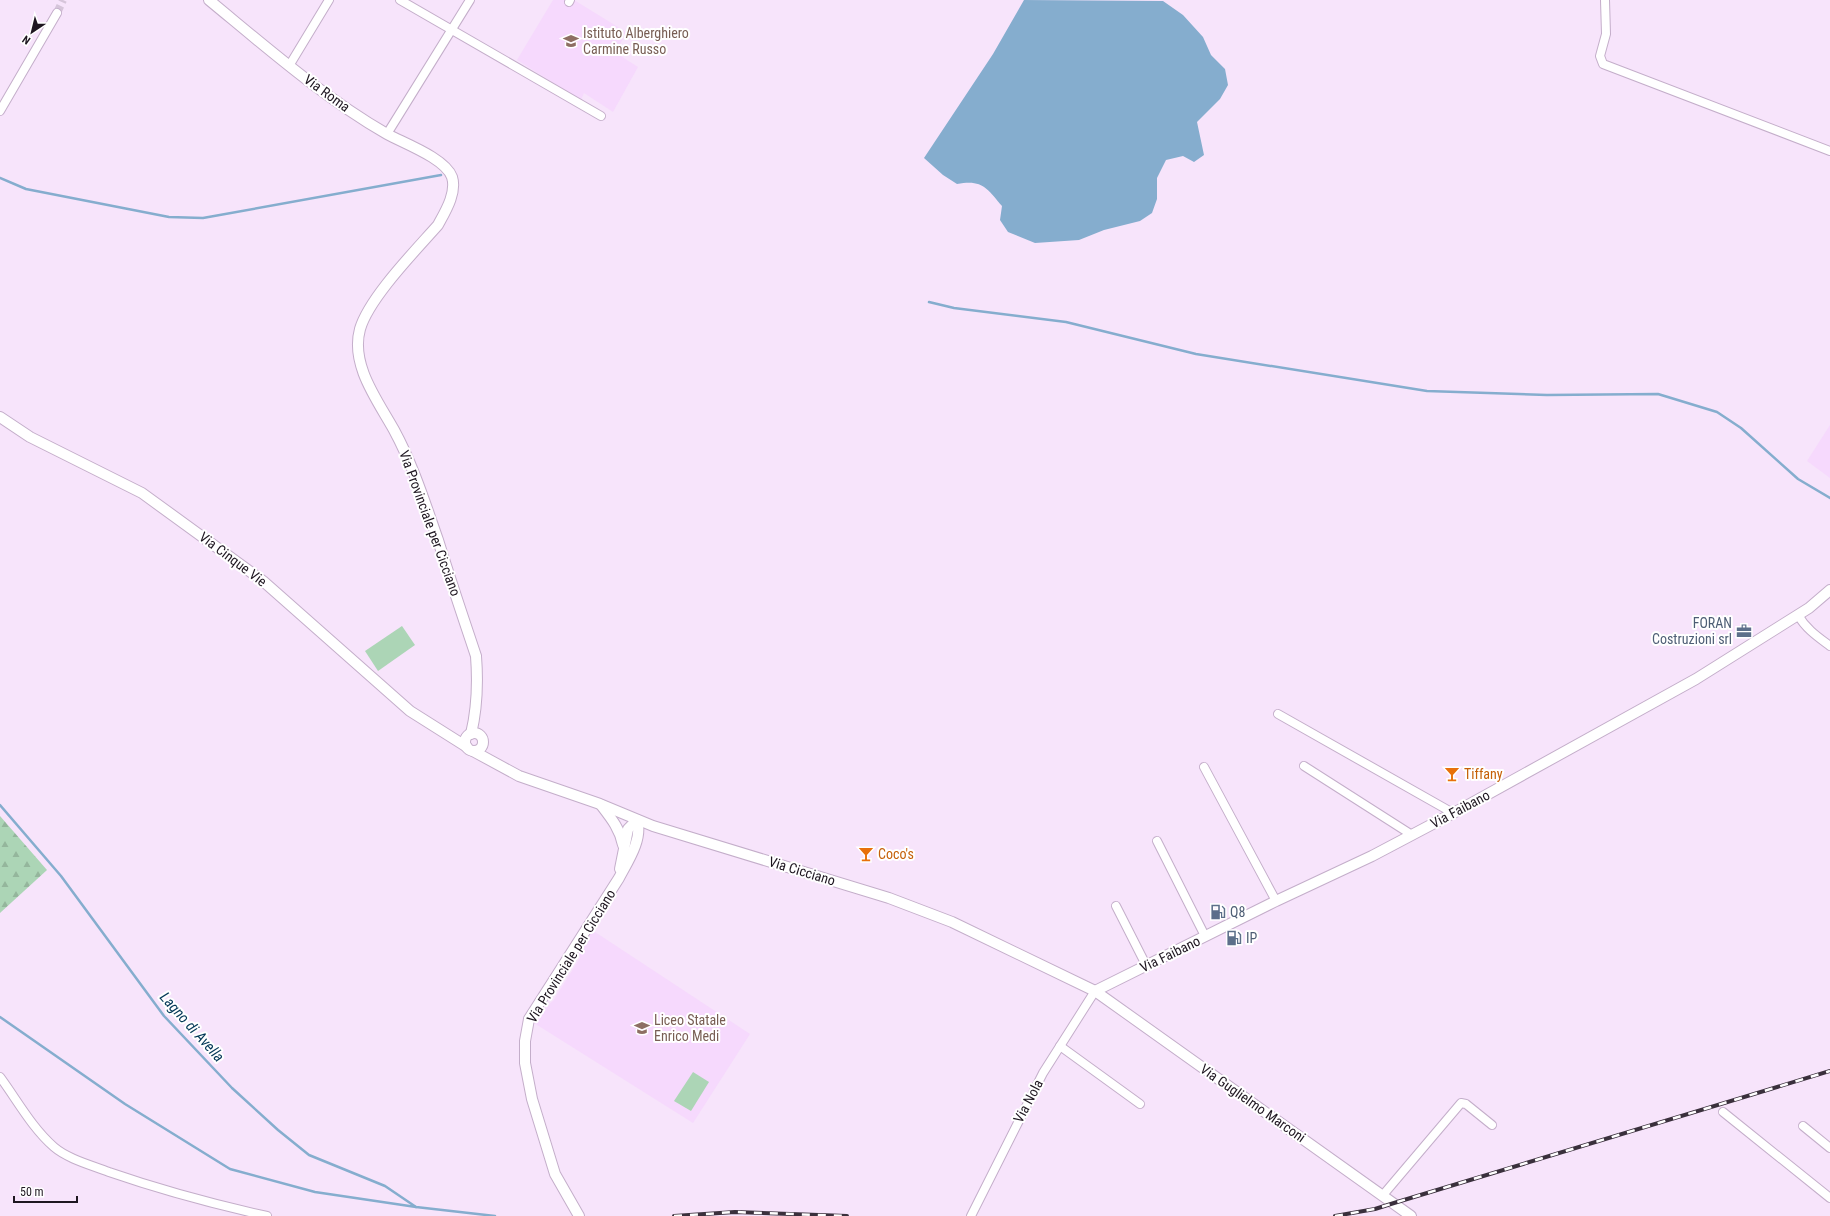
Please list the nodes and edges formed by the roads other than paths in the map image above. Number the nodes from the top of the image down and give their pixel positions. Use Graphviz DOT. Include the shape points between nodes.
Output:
graph roads {
  1 [pos="209,0"];
  2 [pos="329,0"];
  3 [pos="402,0"];
  4 [pos="470,0"];
  5 [pos="1606,0"];
  6 [pos="57,13"];
  7 [pos="452,29"];
  8 [pos="289,66"];
  9 [pos="0,111"];
  10 [pos="602,116"];
  11 [pos="387,134"];
  12 [pos="1830,151"];
  13 [pos="452,176"];
  14 [pos="0,417"];
  15 [pos="1830,590"];
  16 [pos="1798,615"];
  17 [pos="1830,646"];
  18 [pos="1278,714"];
  19 [pos="475,715"];
  20 [pos="444,733"];
  21 [pos="469,735"];
  22 [pos="482,739"];
  23 [pos="470,749"];
  24 [pos="1304,766"];
  25 [pos="502,767"];
  26 [pos="1204,767"];
  27 [pos="600,804"];
  28 [pos="1453,813"];
  29 [pos="637,820"];
  30 [pos="653,826"];
  31 [pos="1412,835"];
  32 [pos="1157,841"];
  33 [pos="635,845"];
  34 [pos="624,849"];
  35 [pos="619,878"];
  36 [pos="1276,901"];
  37 [pos="1116,906"];
  38 [pos="1204,936"];
  39 [pos="1146,965"];
  40 [pos="1096,991"];
  41 [pos="1060,1046"];
  42 [pos="0,1077"];
  43 [pos="1140,1104"];
  44 [pos="1722,1112"];
  45 [pos="1492,1125"];
  46 [pos="1803,1126"];
  47 [pos="1830,1148"];
  48 [pos="1383,1195"];
  49 [pos="1830,1198"];
  50 [pos="267,1216"];
  51 [pos="578,1216"];
  52 [pos="971,1216"];
  53 [pos="1411,1216"];
  1 -- 8 [label="street, Via Roma"];
  2 -- 8 [label="street"];
  3 -- 7 [label="street"];
  4 -- 7 [label="street"];
  5 -- 12 [label="street" via="1606,34 1600,56 1603,64"];
  6 -- 9 [label="street"];
  7 -- 10 [label="street"];
  7 -- 11 [label="street"];
  8 -- 11 [label="street, Via Roma"];
  11 -- 13 [label="street, Via Roma" via="435,159"];
  13 -- 19 [label="street, Via Provinciale per Cicciano" via="449,205 438,225 367,311 358,343 360,361 368,384 404,449 424,499 476,656"];
  14 -- 20 [label="street, Via Cinque Vie" via="30,437 142,493 173,514 263,581 410,711"];
  15 -- 16 [label="street, Via Faibano"];
  16 -- 17 [label="street" via="1809,630"];
  16 -- 28 [label="street, Via Faibano" via="1696,679"];
  18 -- 28 [label="street"];
  19 -- 21 [label="street, Via Provinciale per Cicciano"];
  19 -- 22 [label="street, Via Provinciale per Cicciano"];
  20 -- 21 [label="street, Via Cinque Vie"];
  20 -- 23 [label="street, Via Cinque Vie"];
  21 -- 22 [label="street" via="476,734"];
  21 -- 23 [label="street" via="466,743"];
  22 -- 23 [label="street" via="480,749"];
  22 -- 25 [label="street, Via Cicciano" via="490,754"];
  23 -- 25 [label="street, Via Cicciano"];
  24 -- 31 [label="street"];
  25 -- 27 [label="street, Via Cicciano" via="538,784"];
  26 -- 36 [label="street"];
  27 -- 29 [label="street, Via Cicciano"];
  27 -- 34 [label="street, Via Provinciale per Cicciano" via="615,824"];
  28 -- 31 [label="street, Via Faibano"];
  29 -- 30 [label="street, Via Cicciano"];
  29 -- 33 [label="street, Via Provinciale per Cicciano" via="639,830"];
  29 -- 34 [label="street, Via Provinciale per Cicciano" via="628,830"];
  30 -- 33 [label="street, Via Provinciale per Cicciano"];
  30 -- 40 [label="street, Via Cicciano" via="924,911"];
  31 -- 36 [label="street, Via Faibano"];
  32 -- 38 [label="street"];
  33 -- 35 [label="street, Via Provinciale per Cicciano"];
  34 -- 35 [label="street, Via Provinciale per Cicciano"];
  35 -- 51 [label="street, Via Provinciale per Cicciano" via="529,1019 525,1041 525,1063 555,1174"];
  36 -- 38 [label="street, Via Faibano"];
  37 -- 39 [label="street"];
  38 -- 39 [label="street, Via Faibano"];
  39 -- 40 [label="street, Via Faibano"];
  40 -- 41 [label="street, Via Nola"];
  40 -- 48 [label="street, Via Guglielmo Marconi"];
  41 -- 43 [label="street"];
  41 -- 52 [label="street, Via Nola" via="1042,1074"];
  42 -- 50 [label="street" via="44,1138 55,1148 84,1163 156,1187 209,1203"];
  44 -- 49 [label="street"];
  45 -- 48 [label="street" via="1466,1104 1461,1103"];
  46 -- 47 [label="street"];
  48 -- 53 [label="street, Via Guglielmo Marconi"];
}
